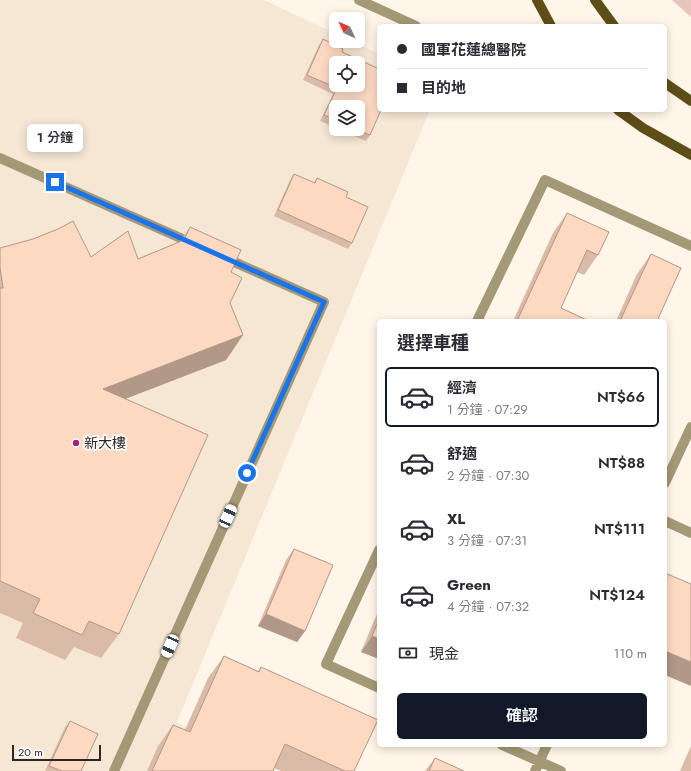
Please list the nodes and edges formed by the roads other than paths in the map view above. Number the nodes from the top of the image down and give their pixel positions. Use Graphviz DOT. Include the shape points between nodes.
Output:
graph roads {
  1 [pos="359,0"];
  2 [pos="537,0"];
  3 [pos="595,0"];
  4 [pos="412,24"];
  5 [pos="549,24"];
  6 [pos="613,24"];
  7 [pos="667,85"];
  8 [pos="691,101"];
  9 [pos="621,112"];
  10 [pos="691,155"];
  11 [pos="0,158"];
  12 [pos="691,246"];
  13 [pos="202,248"];
  14 [pos="217,255"];
  15 [pos="478,319"];
  16 [pos="691,427"];
  17 [pos="667,479"];
  18 [pos="667,521"];
  19 [pos="691,533"];
  20 [pos="377,554"];
  21 [pos="377,687"];
  22 [pos="505,747"];
  23 [pos="546,747"];
  24 [pos="537,767"];
  25 [pos="114,771"];
  26 [pos="561,771"];
  1 -- 4 [label="street"];
  2 -- 5 [label="main road"];
  3 -- 6 [label="main road"];
  7 -- 8 [label="main road"];
  9 -- 10 [label="main road" via="643,128"];
  11 -- 13 [label="street"];
  12 -- 15 [label="street" via="545,180"];
  14 -- 25 [label="street" via="324,302"];
  16 -- 17 [label="street"];
  18 -- 19 [label="street"];
  20 -- 21 [label="street" via="326,664"];
  22 -- 24 [label="street"];
  23 -- 24 [label="street"];
  24 -- 26 [label="street"];
}
